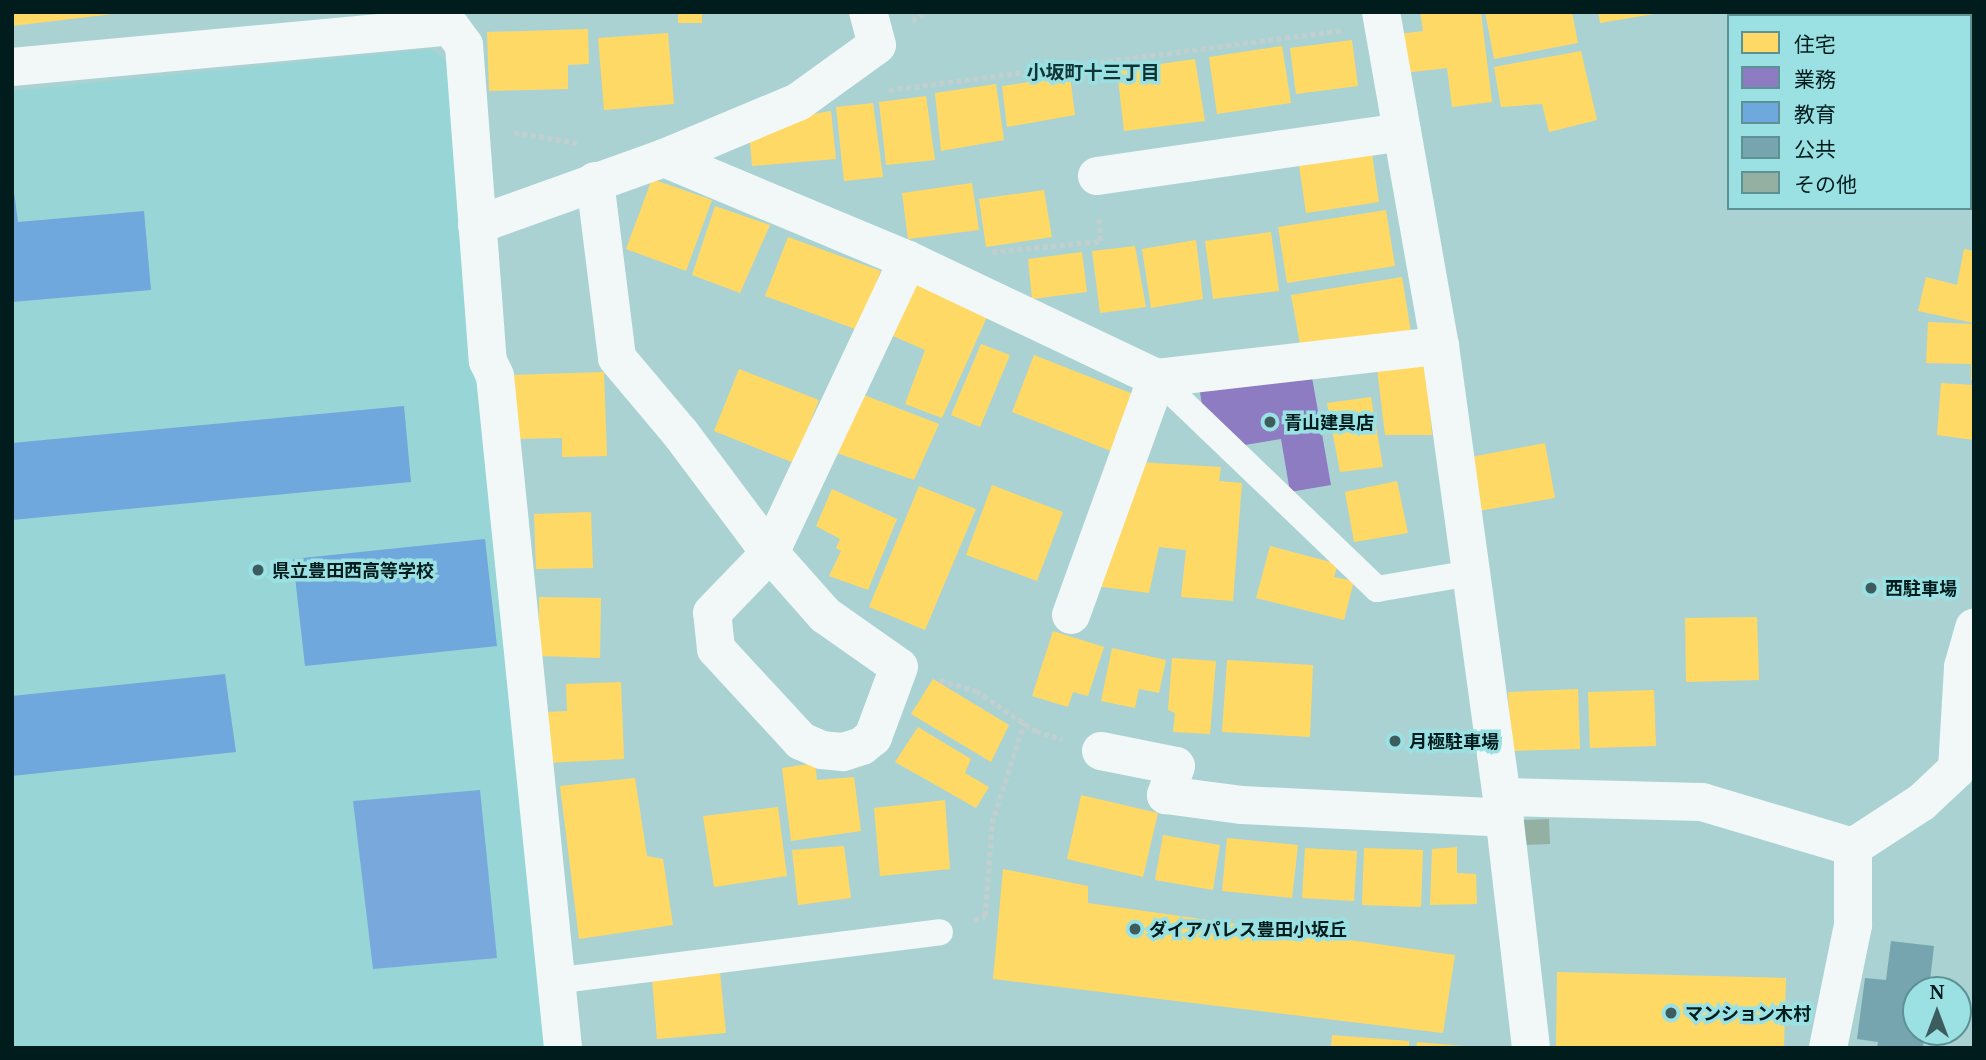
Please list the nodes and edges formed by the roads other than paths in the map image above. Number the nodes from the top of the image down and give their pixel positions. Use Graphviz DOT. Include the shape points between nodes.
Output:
graph roads {
  1 [pos="868,12"];
  2 [pos="1382,19"];
  3 [pos="12,67"];
  4 [pos="1402,132"];
  5 [pos="664,158"];
  6 [pos="1097,176"];
  7 [pos="595,181"];
  8 [pos="477,225"];
  9 [pos="908,260"];
  10 [pos="1440,346"];
  11 [pos="1157,377"];
  12 [pos="770,554"];
  13 [pos="1471,573"];
  14 [pos="1070,615"];
  15 [pos="1974,628"];
  16 [pos="1101,751"];
  17 [pos="1503,807"];
  18 [pos="1853,847"];
  19 [pos="940,932"];
  20 [pos="554,981"];
  21 [pos="563,1048"];
  22 [pos="1531,1048"];
  23 [pos="1828,1048"];
  1 -- 5 [label="street" via="877,45 798,102"];
  2 -- 4 [label="street"];
  3 -- 8 [label="street" via="450,26 464,45"];
  4 -- 6 [label="street"];
  4 -- 10 [label="street"];
  5 -- 7 [label="street"];
  5 -- 9 [label="street"];
  7 -- 8 [label="street"];
  7 -- 12 [label="street" via="617,358 681,434"];
  8 -- 20 [label="street"];
  9 -- 11 [label="street"];
  9 -- 12 [label="street"];
  10 -- 11 [label="street"];
  10 -- 13 [label="street"];
  11 -- 13 [label="lane" via="1377,589"];
  11 -- 14 [label="street"];
  12 -- 12 [label="street" via="825,615 899,667 873,737 862,746 843,752 822,750 801,740 716,649 712,613"];
  13 -- 17 [label="street"];
  15 -- 18 [label="street" via="1963,667 1957,769 1922,802"];
  16 -- 17 [label="street" via="1176,766 1166,795 1242,805"];
  17 -- 18 [label="street" via="1702,802"];
  17 -- 22 [label="street"];
  18 -- 23 [label="street" via="1853,925"];
  19 -- 20 [label="lane"];
  20 -- 21 [label="street"];
}
